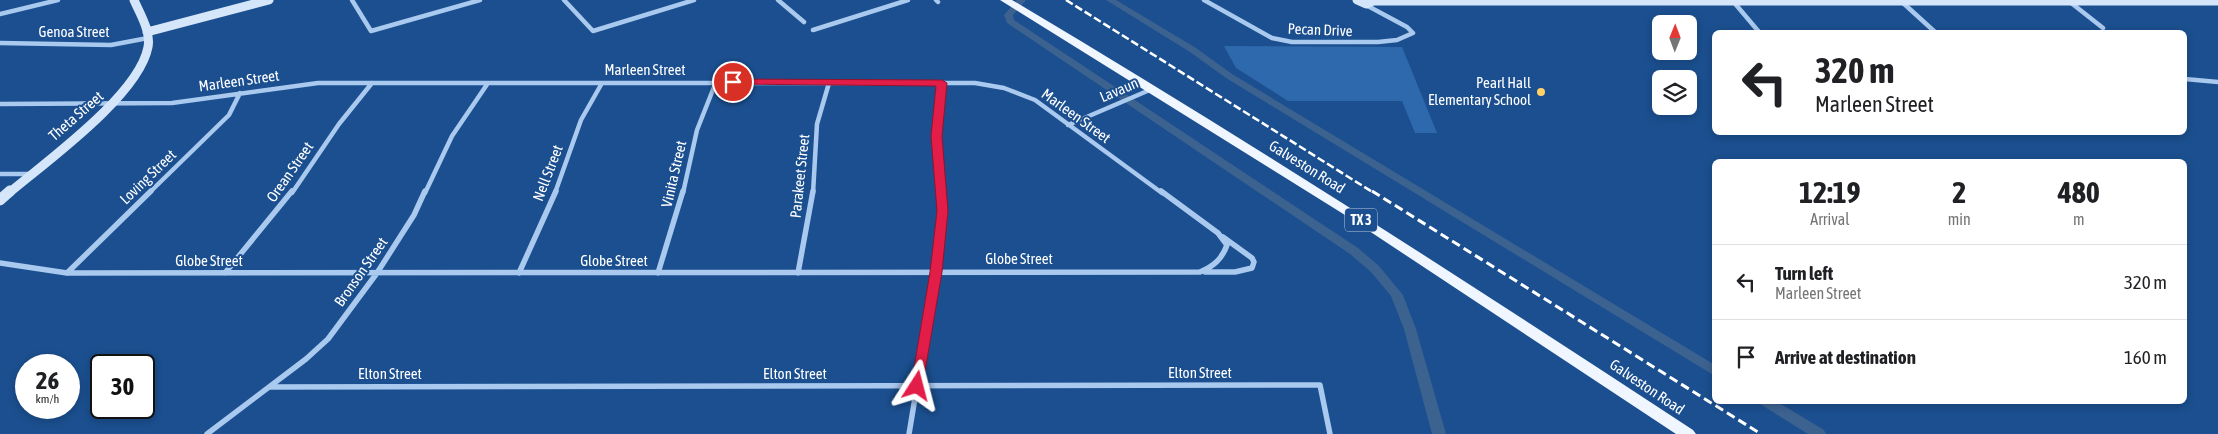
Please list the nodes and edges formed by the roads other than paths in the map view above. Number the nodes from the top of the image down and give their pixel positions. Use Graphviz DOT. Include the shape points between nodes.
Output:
graph roads {
  1 [pos="58,0"];
  2 [pos="134,0"];
  3 [pos="269,0"];
  4 [pos="352,0"];
  5 [pos="480,0"];
  6 [pos="564,0"];
  7 [pos="694,0"];
  8 [pos="778,0"];
  9 [pos="908,0"];
  10 [pos="1004,0"];
  11 [pos="1204,0"];
  12 [pos="1357,0"];
  13 [pos="1566,0"];
  14 [pos="1398,1"];
  15 [pos="1733,1"];
  16 [pos="1901,1"];
  17 [pos="2068,1"];
  18 [pos="2218,1"];
  19 [pos="1366,4"];
  20 [pos="0,14"];
  21 [pos="804,22"];
  22 [pos="2103,28"];
  23 [pos="812,30"];
  24 [pos="1757,30"];
  25 [pos="1933,30"];
  26 [pos="147,35"];
  27 [pos="0,44"];
  28 [pos="2187,79"];
  29 [pos="716,82"];
  30 [pos="2218,82"];
  31 [pos="372,83"];
  32 [pos="488,83"];
  33 [pos="602,83"];
  34 [pos="829,83"];
  35 [pos="942,83"];
  36 [pos="1152,90"];
  37 [pos="240,94"];
  38 [pos="0,104"];
  39 [pos="112,104"];
  40 [pos="1068,125"];
  41 [pos="0,174"];
  42 [pos="30,174"];
  43 [pos="0,200"];
  44 [pos="1218,233"];
  45 [pos="0,263"];
  46 [pos="936,272"];
  47 [pos="1200,272"];
  48 [pos="67,273"];
  49 [pos="225,273"];
  50 [pos="377,273"];
  51 [pos="519,273"];
  52 [pos="658,273"];
  53 [pos="798,273"];
  54 [pos="270,386"];
  55 [pos="917,386"];
  56 [pos="207,434"];
  57 [pos="909,434"];
  58 [pos="1330,434"];
  59 [pos="1688,434"];
  1 -- 20 [label="street"];
  2 -- 26 [label="street"];
  3 -- 26 [label="street"];
  4 -- 5 [label="street" via="371,31"];
  6 -- 7 [label="street" via="592,31"];
  8 -- 21 [label="street"];
  9 -- 23 [label="street"];
  10 -- 36 [label="main road, Galveston Road / TX 3"];
  11 -- 19 [label="street, Pecan Drive" via="1272,38 1292,42 1378,42 1397,40 1413,33 1407,26"];
  12 -- 19 [label="street"];
  13 -- 14 [label="street"];
  13 -- 15 [label="street"];
  14 -- 19 [label="street"];
  15 -- 16 [label="street"];
  15 -- 24 [label="street"];
  16 -- 17 [label="street"];
  16 -- 25 [label="street"];
  17 -- 18 [label="street"];
  17 -- 22 [label="street"];
  26 -- 27 [label="street, Genoa Street" via="111,45"];
  26 -- 39 [label="street, Theta Street" via="148,50 141,68"];
  28 -- 30 [label="street"];
  29 -- 33 [label="street, Marleen Street"];
  29 -- 34 [label="street, Marleen Street"];
  29 -- 52 [label="street, Vinita Street" via="697,130 679,209"];
  31 -- 32 [label="street, Marleen Street"];
  31 -- 37 [label="street, Marleen Street" via="318,84"];
  31 -- 49 [label="street, Orean Street" via="285,202"];
  32 -- 33 [label="street, Marleen Street"];
  32 -- 50 [label="street, Bronson Street" via="452,136 414,214"];
  33 -- 51 [label="street, Nell Street" via="581,120 558,186"];
  34 -- 35 [label="street, Marleen Street"];
  34 -- 53 [label="street, Parakeet Street" via="817,124 813,197"];
  35 -- 40 [label="street, Marleen Street" via="975,83 1004,88 1035,100"];
  35 -- 46 [label="street" via="936,136 942,211"];
  36 -- 40 [label="street, Lavaun"];
  36 -- 59 [label="main road, Galveston Road / TX 3" via="1467,287"];
  37 -- 39 [label="street, Marleen Street" via="172,103"];
  37 -- 48 [label="street, Loving Street" via="229,116"];
  38 -- 39 [label="street, Marleen Street"];
  39 -- 42 [label="street, Theta Street"];
  40 -- 44 [label="street, Marleen Street"];
  41 -- 42 [label="street"];
  42 -- 43 [label="street, Theta Street"];
  44 -- 47 [label="street" via="1227,245 1223,257 1214,267"];
  44 -- 47 [label="street, Marleen Street" via="1252,258 1252,268 1246,271"];
  45 -- 48 [label="street, Globe Street"];
  46 -- 47 [label="street, Globe Street"];
  46 -- 53 [label="street, Globe Street"];
  46 -- 55 [label="street"];
  48 -- 49 [label="street, Globe Street"];
  49 -- 50 [label="street, Globe Street"];
  50 -- 51 [label="street, Globe Street"];
  50 -- 54 [label="street, Bronson Street" via="328,339"];
  51 -- 52 [label="street, Globe Street"];
  52 -- 53 [label="street, Globe Street"];
  54 -- 55 [label="street, Elton Street"];
  54 -- 56 [label="street, Bronson Street"];
  55 -- 57 [label="street"];
  55 -- 58 [label="street, Elton Street" via="1320,386"];
}
